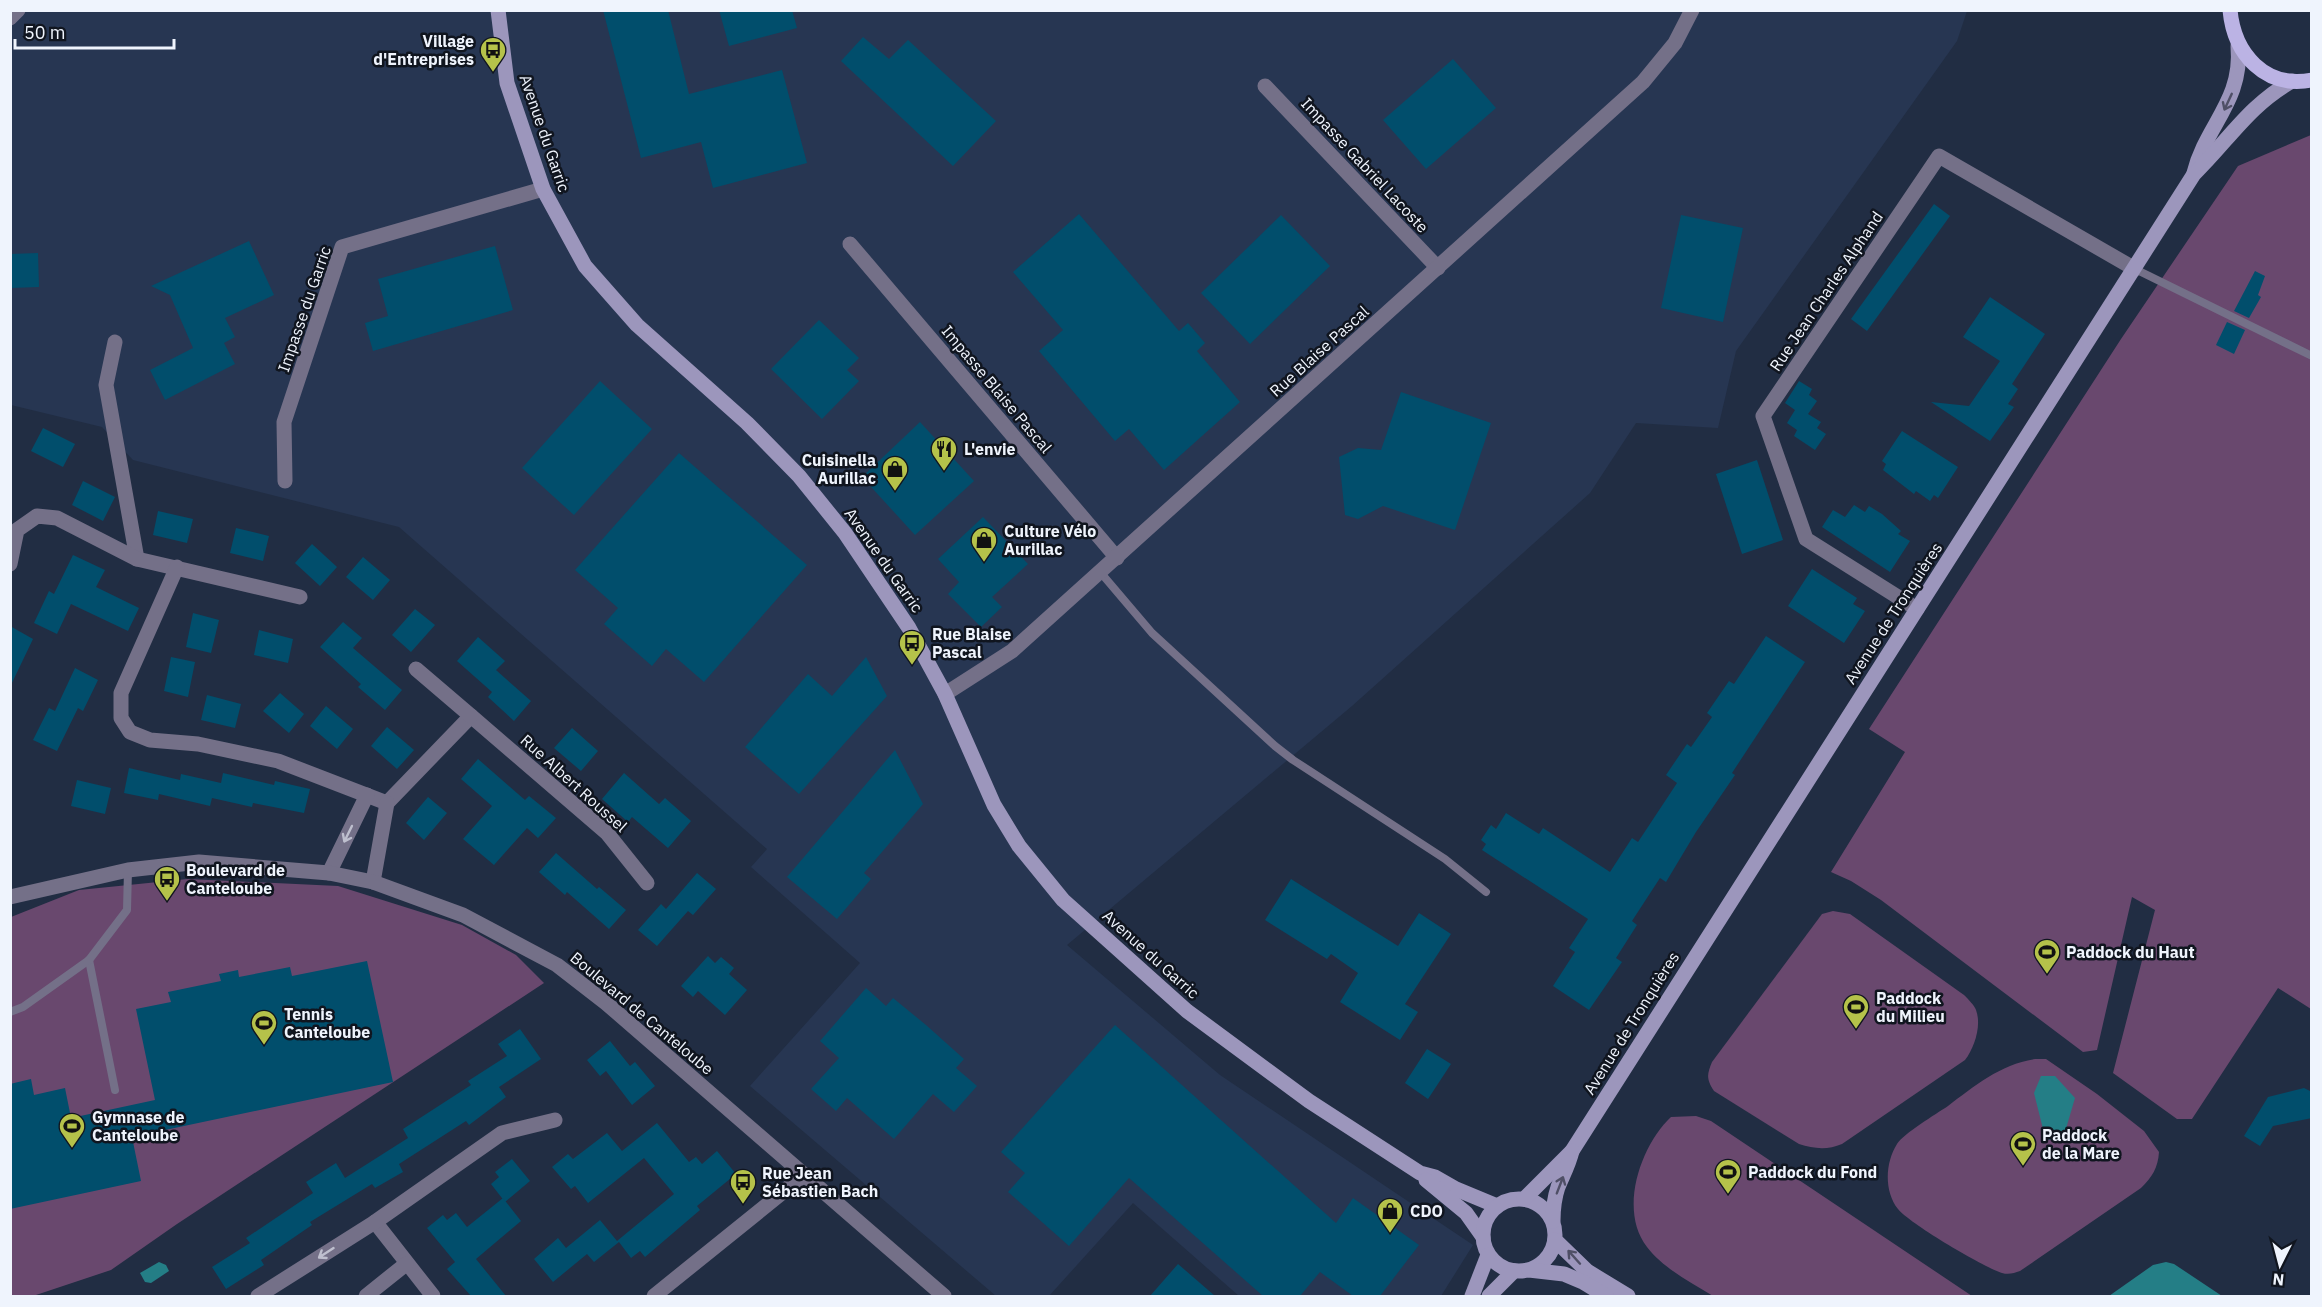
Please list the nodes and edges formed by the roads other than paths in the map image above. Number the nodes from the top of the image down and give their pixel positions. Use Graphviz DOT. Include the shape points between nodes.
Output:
graph roads {
  1 [pos="18,10"];
  2 [pos="498,10"];
  3 [pos="1692,10"];
  4 [pos="2230,10"];
  5 [pos="10,18"];
  6 [pos="2238,46"];
  7 [pos="2312,80"];
  8 [pos="2292,81"];
  9 [pos="1265,86"];
  10 [pos="2194,174"];
  11 [pos="543,189"];
  12 [pos="850,244"];
  13 [pos="1438,268"];
  14 [pos="2135,269"];
  15 [pos="115,342"];
  16 [pos="2312,356"];
  17 [pos="285,481"];
  18 [pos="1117,558"];
  19 [pos="137,559"];
  20 [pos="10,564"];
  21 [pos="177,567"];
  22 [pos="1101,573"];
  23 [pos="300,597"];
  24 [pos="1917,609"];
  25 [pos="416,669"];
  26 [pos="945,694"];
  27 [pos="471,716"];
  28 [pos="368,795"];
  29 [pos="387,803"];
  30 [pos="128,870"];
  31 [pos="329,873"];
  32 [pos="373,882"];
  33 [pos="646,883"];
  34 [pos="1486,892"];
  35 [pos="10,897"];
  36 [pos="89,960"];
  37 [pos="10,1012"];
  38 [pos="116,1090"];
  39 [pos="555,1120"];
  40 [pos="1572,1151"];
  41 [pos="1420,1173"];
  42 [pos="804,1175"];
  43 [pos="1524,1199"];
  44 [pos="1497,1206"];
  45 [pos="1553,1221"];
  46 [pos="375,1222"];
  47 [pos="1483,1237"];
  48 [pos="1556,1240"];
  49 [pos="1488,1255"];
  50 [pos="406,1264"];
  51 [pos="1522,1270"];
  52 [pos="258,1296"];
  53 [pos="366,1296"];
  54 [pos="433,1296"];
  55 [pos="654,1296"];
  56 [pos="944,1296"];
  57 [pos="1472,1296"];
  58 [pos="1489,1296"];
  59 [pos="1606,1296"];
  60 [pos="1628,1296"];
  1 -- 5 [label="street"];
  2 -- 11 [label="street, Avenue du Garric" via="507,83"];
  3 -- 13 [label="street, Rue Blaise Pascal" via="1675,44 1643,82"];
  4 -- 6 [label="main road"];
  6 -- 8 [label="main road" via="2264,72"];
  6 -- 10 [label="street, one-way" via="2238,75 2233,92 2199,153"];
  7 -- 8 [label="main road"];
  8 -- 10 [label="street, Avenue de Tronquières" via="2256,105"];
  9 -- 13 [label="street, Impasse Gabriel Lacoste"];
  10 -- 14 [label="street, Avenue de Tronquières"];
  11 -- 17 [label="street, Impasse du Garric" via="342,247 284,422"];
  11 -- 26 [label="street, Avenue du Garric" via="585,266 637,325 762,438 845,533 909,628"];
  12 -- 18 [label="street, Impasse Blaise Pascal"];
  13 -- 18 [label="street, Rue Blaise Pascal"];
  14 -- 16 [label="lane"];
  14 -- 24 [label="street, Avenue de Tronquières"];
  14 -- 24 [label="street, Rue Jean Charles Alphand" via="1939,156 1763,416 1806,539"];
  15 -- 19 [label="street" via="106,385"];
  18 -- 22 [label="street, Rue Blaise Pascal"];
  19 -- 20 [label="street" via="57,518 37,516 17,530"];
  19 -- 21 [label="street"];
  21 -- 23 [label="street"];
  21 -- 28 [label="street" via="121,693 121,718 130,732 150,740 198,744 278,761"];
  22 -- 26 [label="street, Rue Blaise Pascal" via="1012,651"];
  22 -- 34 [label="lane" via="1152,633 1275,746 1445,859"];
  24 -- 40 [label="street, Avenue de Tronquières"];
  25 -- 27 [label="street, Rue Albert Roussel"];
  26 -- 41 [label="street, Avenue du Garric" via="994,805 1018,846 1063,900 1187,1011 1309,1101"];
  27 -- 29 [label="street"];
  27 -- 33 [label="street, Rue Albert Roussel" via="607,833"];
  28 -- 29 [label="street"];
  28 -- 31 [label="street, one-way"];
  29 -- 32 [label="street"];
  30 -- 31 [label="street, Boulevard de Canteloube" via="200,862"];
  30 -- 35 [label="street, Boulevard de Canteloube"];
  30 -- 36 [label="lane" via="127,910"];
  31 -- 32 [label="street, Boulevard de Canteloube"];
  32 -- 42 [label="street, Boulevard de Canteloube" via="463,915 557,965"];
  36 -- 37 [label="lane"];
  36 -- 38 [label="lane"];
  39 -- 46 [label="street" via="502,1133"];
  40 -- 43 [label="street, Avenue de Tronquières"];
  45 -- 40 [label="street, Avenue de Tronquières, one-way" via="1553,1204"];
  41 -- 44 [label="street, Avenue du Garric"];
  41 -- 47 [label="street, Avenue du Garric" via="1466,1213"];
  42 -- 55 [label="street"];
  42 -- 56 [label="street, Boulevard de Canteloube"];
  43 -- 44 [label="street"];
  43 -- 45 [label="street" via="1541,1206"];
  44 -- 47 [label="street" via="1484,1225"];
  45 -- 48 [label="street"];
  46 -- 50 [label="street"];
  46 -- 52 [label="street, one-way"];
  47 -- 49 [label="street"];
  48 -- 51 [label="street" via="1547,1258"];
  60 -- 48 [label="street, one-way" via="1587,1270"];
  49 -- 51 [label="street" via="1496,1263"];
  49 -- 57 [label="street"];
  50 -- 53 [label="street"];
  50 -- 54 [label="street"];
  51 -- 58 [label="street"];
  51 -- 59 [label="street" via="1564,1274"];
}
